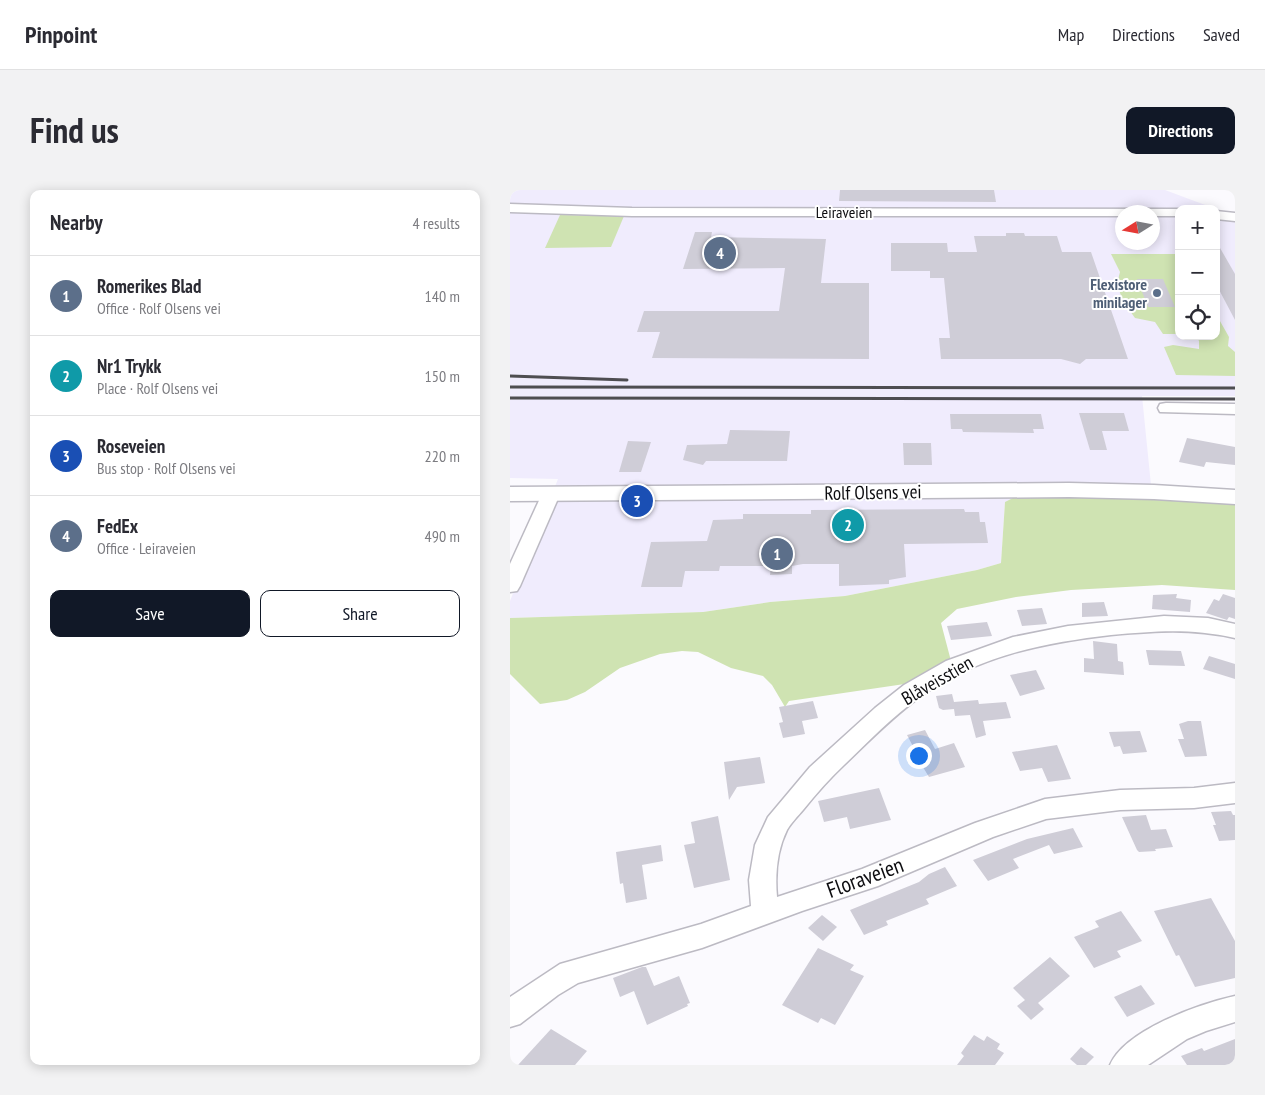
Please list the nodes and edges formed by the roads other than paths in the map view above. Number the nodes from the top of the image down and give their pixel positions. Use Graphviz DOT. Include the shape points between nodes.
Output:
graph roads {
  1 [pos="510,208"];
  2 [pos="1175,212"];
  3 [pos="1220,215"];
  4 [pos="1235,217"];
  5 [pos="1166,408"];
  6 [pos="1235,409"];
  7 [pos="510,494"];
  8 [pos="551,494"];
  9 [pos="1235,497"];
  10 [pos="510,586"];
  11 [pos="1235,632"];
  12 [pos="1235,793"];
  13 [pos="765,914"];
  14 [pos="1235,1009"];
  15 [pos="510,1014"];
  16 [pos="1125,1065"];
  1 -- 2 [label="street, Leiraveien" via="632,212"];
  3 -- 4 [label="street"];
  5 -- 6 [label="street"];
  7 -- 8 [label="main road, Rolf Olsens vei"];
  8 -- 9 [label="main road, Rolf Olsens vei" via="1069,490"];
  8 -- 10 [label="street"];
  11 -- 13 [label="street, Blåveisstien" via="1208,625 1164,623 1068,633 1013,644 987,653 954,666 912,691 819,774 777,824 768,845 762,880"];
  12 -- 13 [label="street, Floraveien" via="1120,800 1044,809 869,878"];
  13 -- 15 [label="street, Floraveien" via="702,936 570,973"];
  14 -- 16 [label="street" via="1190,1022 1155,1041"];
}
